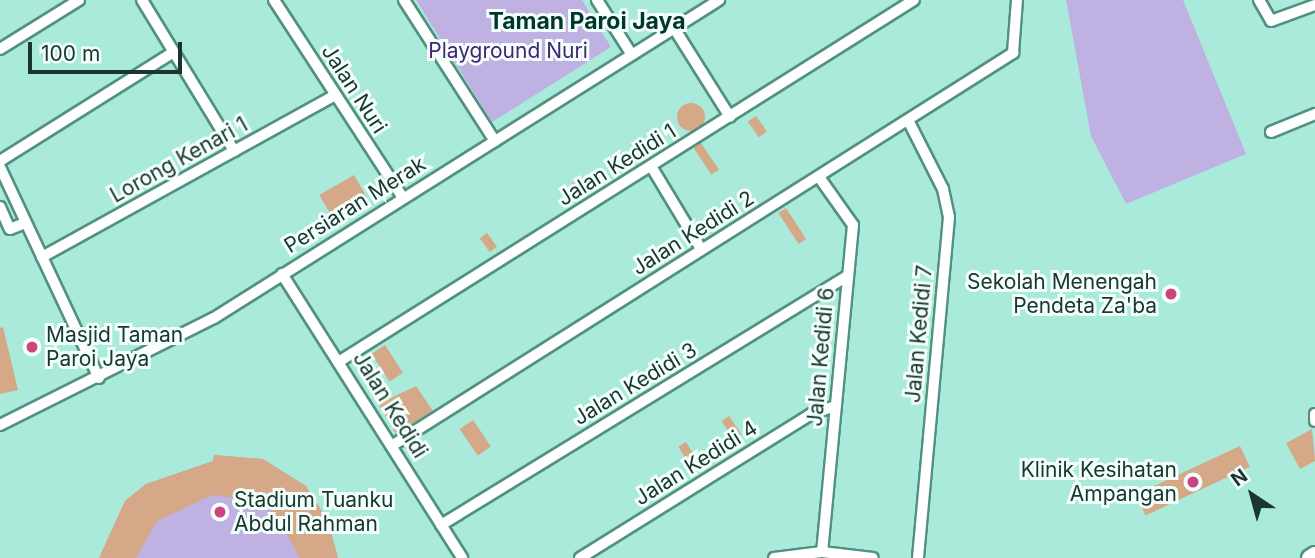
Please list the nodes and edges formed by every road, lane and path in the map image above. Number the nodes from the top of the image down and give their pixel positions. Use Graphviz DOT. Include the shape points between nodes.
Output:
graph roads {
  1 [pos="79,0"];
  2 [pos="142,0"];
  3 [pos="274,0"];
  4 [pos="404,0"];
  5 [pos="597,0"];
  6 [pos="718,0"];
  7 [pos="914,0"];
  8 [pos="1017,0"];
  9 [pos="1259,0"];
  10 [pos="1315,5"];
  11 [pos="674,28"];
  12 [pos="0,49"];
  13 [pos="174,52"];
  14 [pos="632,55"];
  15 [pos="334,96"];
  16 [pos="1315,114"];
  17 [pos="730,117"];
  18 [pos="909,122"];
  19 [pos="1271,132"];
  20 [pos="495,141"];
  21 [pos="234,151"];
  22 [pos="0,161"];
  23 [pos="651,166"];
  24 [pos="0,167"];
  25 [pos="819,177"];
  26 [pos="403,198"];
  27 [pos="0,207"];
  28 [pos="25,223"];
  29 [pos="701,249"];
  30 [pos="41,257"];
  31 [pos="282,274"];
  32 [pos="848,276"];
  33 [pos="340,360"];
  34 [pos="99,378"];
  35 [pos="836,406"];
  36 [pos="1315,414"];
  37 [pos="1315,421"];
  38 [pos="0,425"];
  39 [pos="393,445"];
  40 [pos="441,525"];
  41 [pos="822,552"];
  42 [pos="1315,555"];
  43 [pos="462,558"];
  44 [pos="580,558"];
  45 [pos="774,558"];
  46 [pos="873,558"];
  47 [pos="918,558"];
  48 [pos="1310,558"];
  1 -- 12 [label="street"];
  2 -- 13 [label="street"];
  3 -- 15 [label="street, Jalan Nuri"];
  4 -- 20 [label="street"];
  5 -- 14 [label="street"];
  6 -- 11 [label="street, Persiaran Merak"];
  7 -- 17 [label="street, Jalan Kedidi 1"];
  8 -- 18 [label="street, Jalan Kedidi 2" via="1013,53"];
  9 -- 10 [label="street" via="1271,21"];
  11 -- 14 [label="street, Persiaran Merak"];
  11 -- 17 [label="street"];
  13 -- 21 [label="street"];
  13 -- 22 [label="street"];
  14 -- 20 [label="street, Persiaran Merak"];
  15 -- 21 [label="street, Lorong Kenari 1"];
  15 -- 26 [label="street, Jalan Nuri"];
  16 -- 19 [label="street"];
  17 -- 23 [label="street, Jalan Kedidi 1"];
  18 -- 25 [label="street, Jalan Kedidi 2"];
  18 -- 47 [label="street, Jalan Kedidi 7" via="943,189 949,217"];
  20 -- 26 [label="street, Persiaran Merak"];
  21 -- 30 [label="street, Lorong Kenari 1"];
  23 -- 29 [label="street"];
  23 -- 33 [label="street, Jalan Kedidi 1"];
  24 -- 28 [label="street"];
  25 -- 29 [label="street, Jalan Kedidi 2"];
  25 -- 32 [label="street, Jalan Kedidi 6" via="853,225"];
  26 -- 31 [label="street, Persiaran Merak"];
  27 -- 28 [label="street" via="10,229"];
  28 -- 30 [label="street"];
  29 -- 39 [label="street, Jalan Kedidi 2"];
  30 -- 34 [label="street"];
  31 -- 33 [label="street, Jalan Kedidi"];
  31 -- 34 [label="street, Persiaran Merak"];
  32 -- 35 [label="street, Jalan Kedidi 6"];
  32 -- 40 [label="street, Jalan Kedidi 3"];
  33 -- 39 [label="street, Jalan Kedidi"];
  34 -- 38 [label="street, Persiaran Merak"];
  35 -- 41 [label="street, Jalan Kedidi 6"];
  35 -- 44 [label="street, Jalan Kedidi 4" via="811,414"];
  36 -- 37 [label="street"];
  39 -- 40 [label="street, Jalan Kedidi"];
  40 -- 43 [label="street, Jalan Kedidi"];
  41 -- 45 [label="street"];
  41 -- 46 [label="street"];
  42 -- 48 [label="highway"];
}
